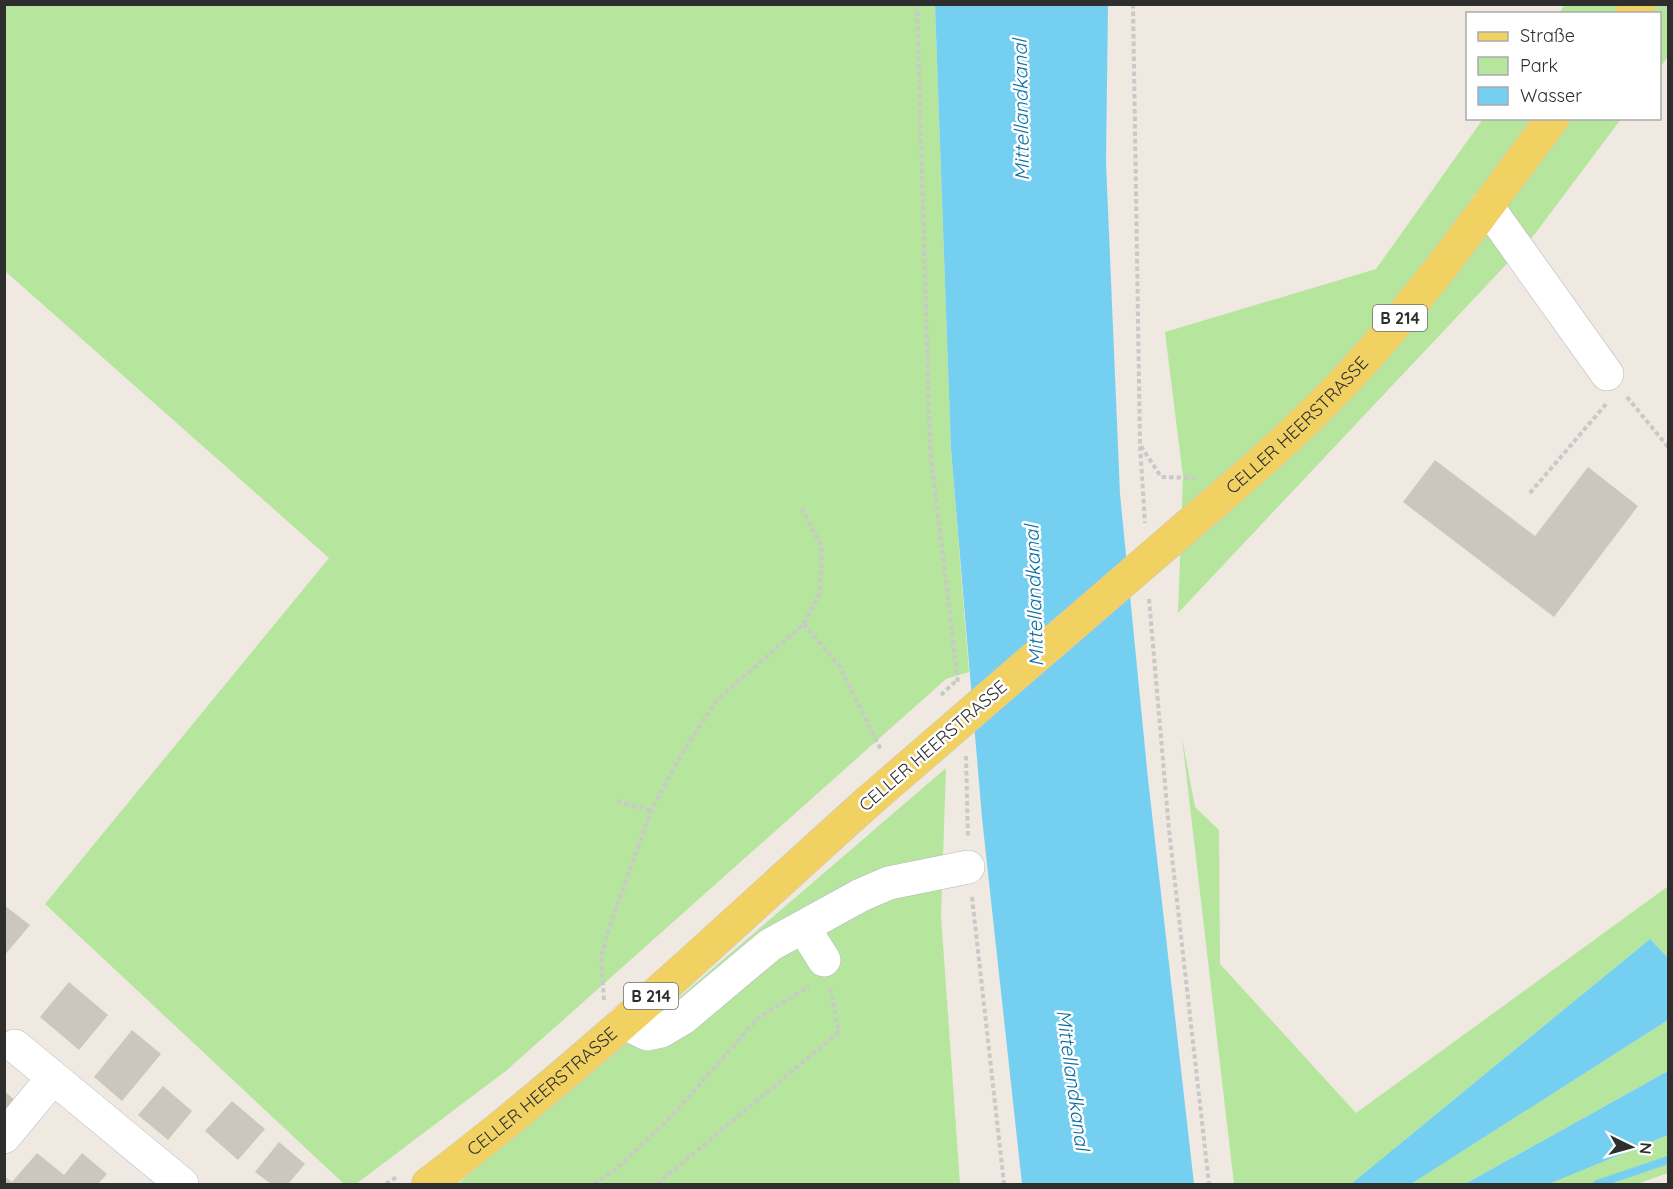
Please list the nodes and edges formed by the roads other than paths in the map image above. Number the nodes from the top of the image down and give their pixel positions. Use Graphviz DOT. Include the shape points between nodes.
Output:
graph roads {
  1 [pos="1552,120"];
  2 [pos="1487,206"];
  3 [pos="1614,381"];
  4 [pos="968,867"];
  5 [pos="804,927"];
  6 [pos="824,960"];
  7 [pos="623,1022"];
  8 [pos="15,1046"];
  9 [pos="53,1078"];
  10 [pos="4,1137"];
  11 [pos="182,1185"];
  12 [pos="428,1185"];
  1 -- 2 [label="main road, CELLER HEERSTRASSE / B 214"];
  2 -- 3 [label="street"];
  2 -- 7 [label="main road, CELLER HEERSTRASSE / B 214, bridge" via="1398,321 1333,394"];
  4 -- 5 [label="street" via="889,883"];
  5 -- 6 [label="street"];
  5 -- 7 [label="street" via="770,945 683,1018 661,1031 647,1034"];
  7 -- 12 [label="main road, CELLER HEERSTRASSE / B 214"];
  8 -- 9 [label="street"];
  9 -- 10 [label="street"];
  9 -- 11 [label="street"];
}
